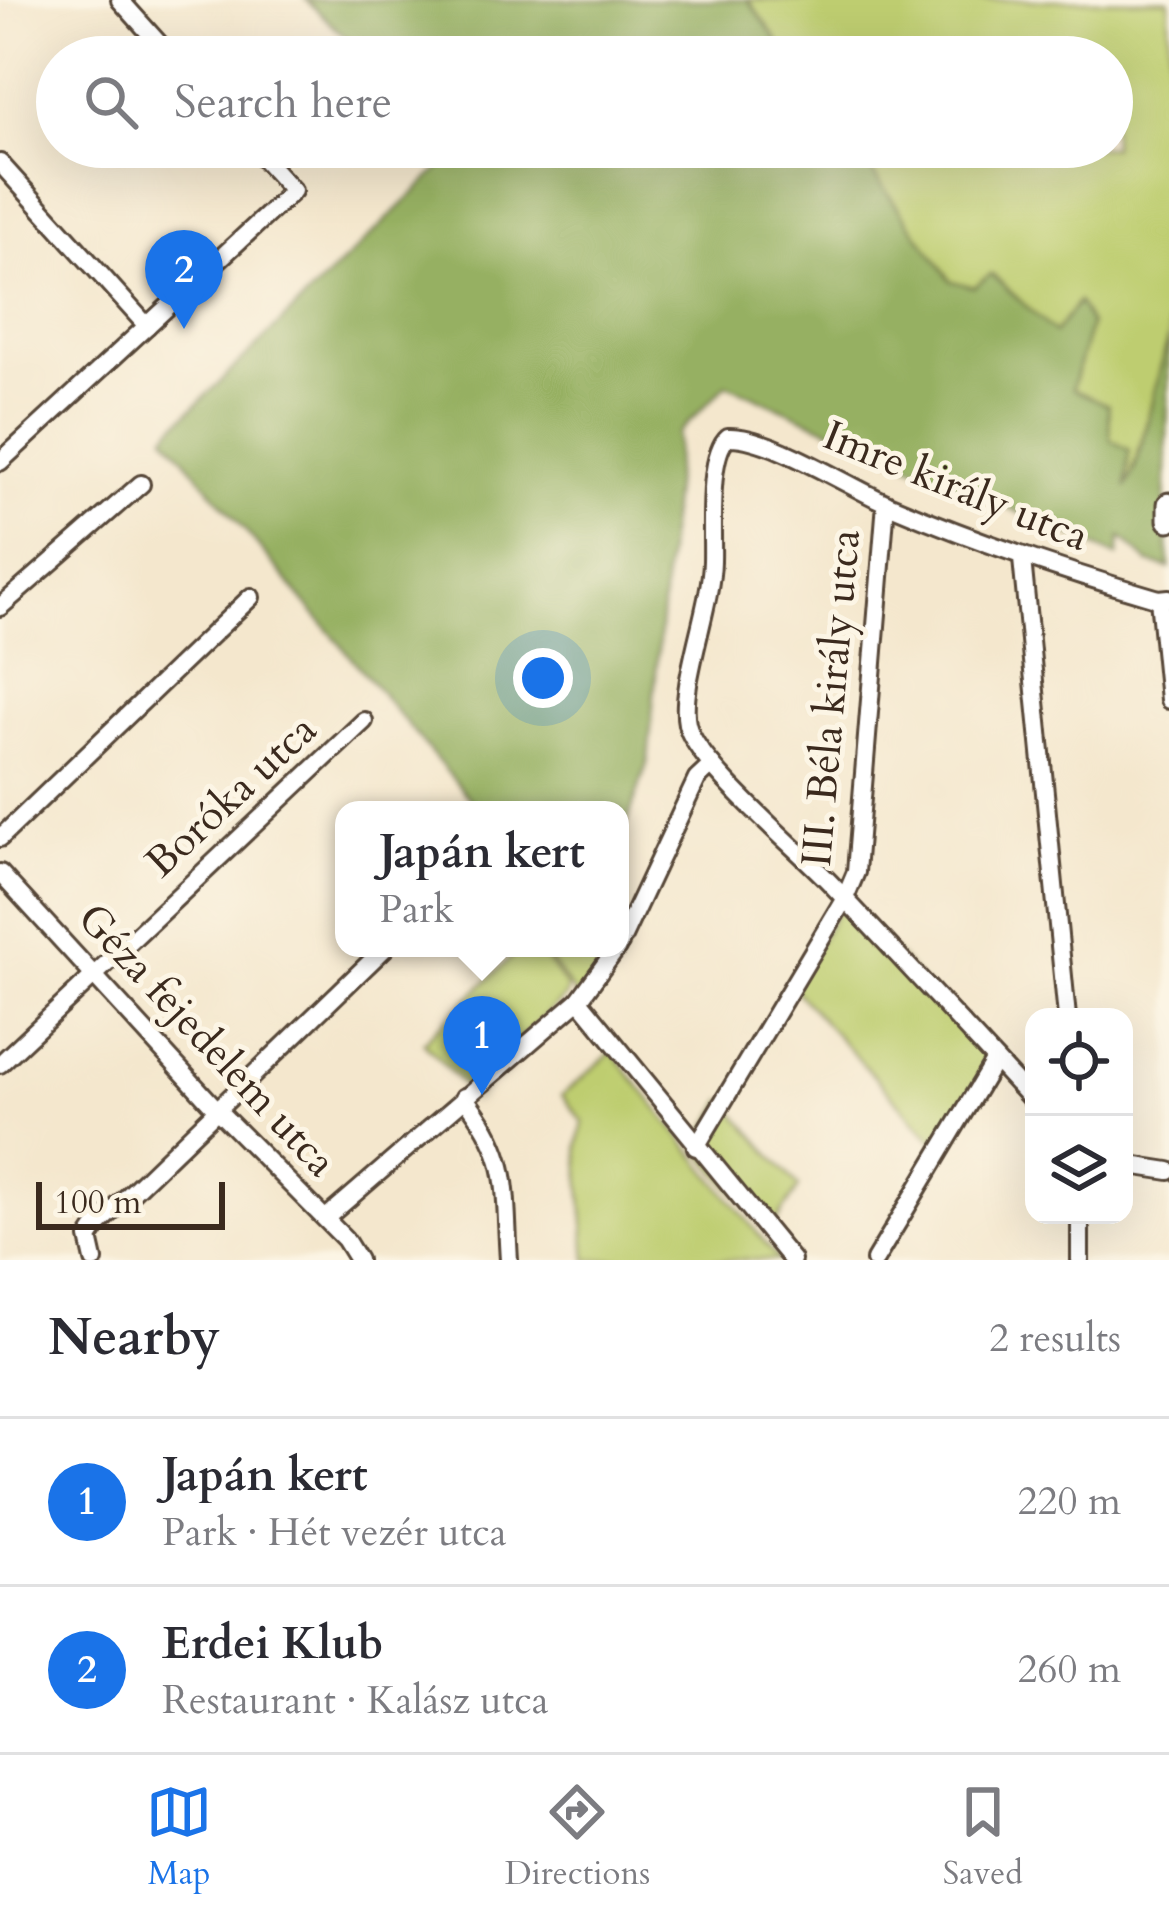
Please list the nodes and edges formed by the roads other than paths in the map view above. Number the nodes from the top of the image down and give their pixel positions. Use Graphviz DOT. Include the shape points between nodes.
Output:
graph roads {
  1 [pos="120,0"];
  2 [pos="152,36"];
  3 [pos="0,163"];
  4 [pos="272,168"];
  5 [pos="147,326"];
  6 [pos="0,462"];
  7 [pos="141,484"];
  8 [pos="886,503"];
  9 [pos="1169,504"];
  10 [pos="1169,520"];
  11 [pos="1022,559"];
  12 [pos="251,597"];
  13 [pos="1164,598"];
  14 [pos="0,608"];
  15 [pos="1169,700"];
  16 [pos="364,721"];
  17 [pos="712,765"];
  18 [pos="0,838"];
  19 [pos="0,873"];
  20 [pos="845,898"];
  21 [pos="629,922"];
  22 [pos="376,957"];
  23 [pos="609,957"];
  24 [pos="94,973"];
  25 [pos="579,1000"];
  26 [pos="1065,1008"];
  27 [pos="995,1060"];
  28 [pos="0,1064"];
  29 [pos="1025,1092"];
  30 [pos="464,1097"];
  31 [pos="218,1111"];
  32 [pos="697,1147"];
  33 [pos="1133,1165"];
  34 [pos="1169,1171"];
  35 [pos="326,1218"];
  36 [pos="1080,1224"];
  37 [pos="94,1260"];
  38 [pos="358,1260"];
  39 [pos="509,1260"];
  40 [pos="792,1260"];
  41 [pos="875,1260"];
  42 [pos="1080,1260"];
  1 -- 2 [label="street"];
  3 -- 5 [label="street"];
  4 -- 5 [label="street" via="293,191"];
  5 -- 6 [label="street"];
  7 -- 14 [label="street"];
  8 -- 11 [label="street, Imre király utca"];
  8 -- 17 [label="street, Imre király utca" via="753,440 721,442 712,577 686,712 688,730"];
  8 -- 20 [label="street, III. Béla király utca" via="856,872"];
  9 -- 10 [label="main road"];
  11 -- 13 [label="street, Imre király utca"];
  11 -- 26 [label="street"];
  12 -- 18 [label="street"];
  13 -- 15 [label="street"];
  16 -- 24 [label="street, Boróka utca"];
  17 -- 20 [label="street"];
  17 -- 21 [label="street" via="697,779"];
  19 -- 24 [label="street, Géza fejedelem utca"];
  20 -- 27 [label="street"];
  20 -- 32 [label="street, III. Béla király utca"];
  22 -- 31 [label="street"];
  23 -- 25 [label="street"];
  24 -- 28 [label="street, Boróka utca"];
  24 -- 31 [label="street, Géza fejedelem utca"];
  25 -- 30 [label="street"];
  25 -- 32 [label="street"];
  27 -- 29 [label="street"];
  27 -- 41 [label="street"];
  30 -- 35 [label="street"];
  30 -- 39 [label="street" via="502,1156"];
  31 -- 35 [label="street, Géza fejedelem utca"];
  31 -- 37 [label="street" via="97,1226 89,1238"];
  32 -- 40 [label="street"];
  33 -- 34 [label="street"];
  35 -- 38 [label="street, Géza fejedelem utca"];
  36 -- 42 [label="street"];
}
